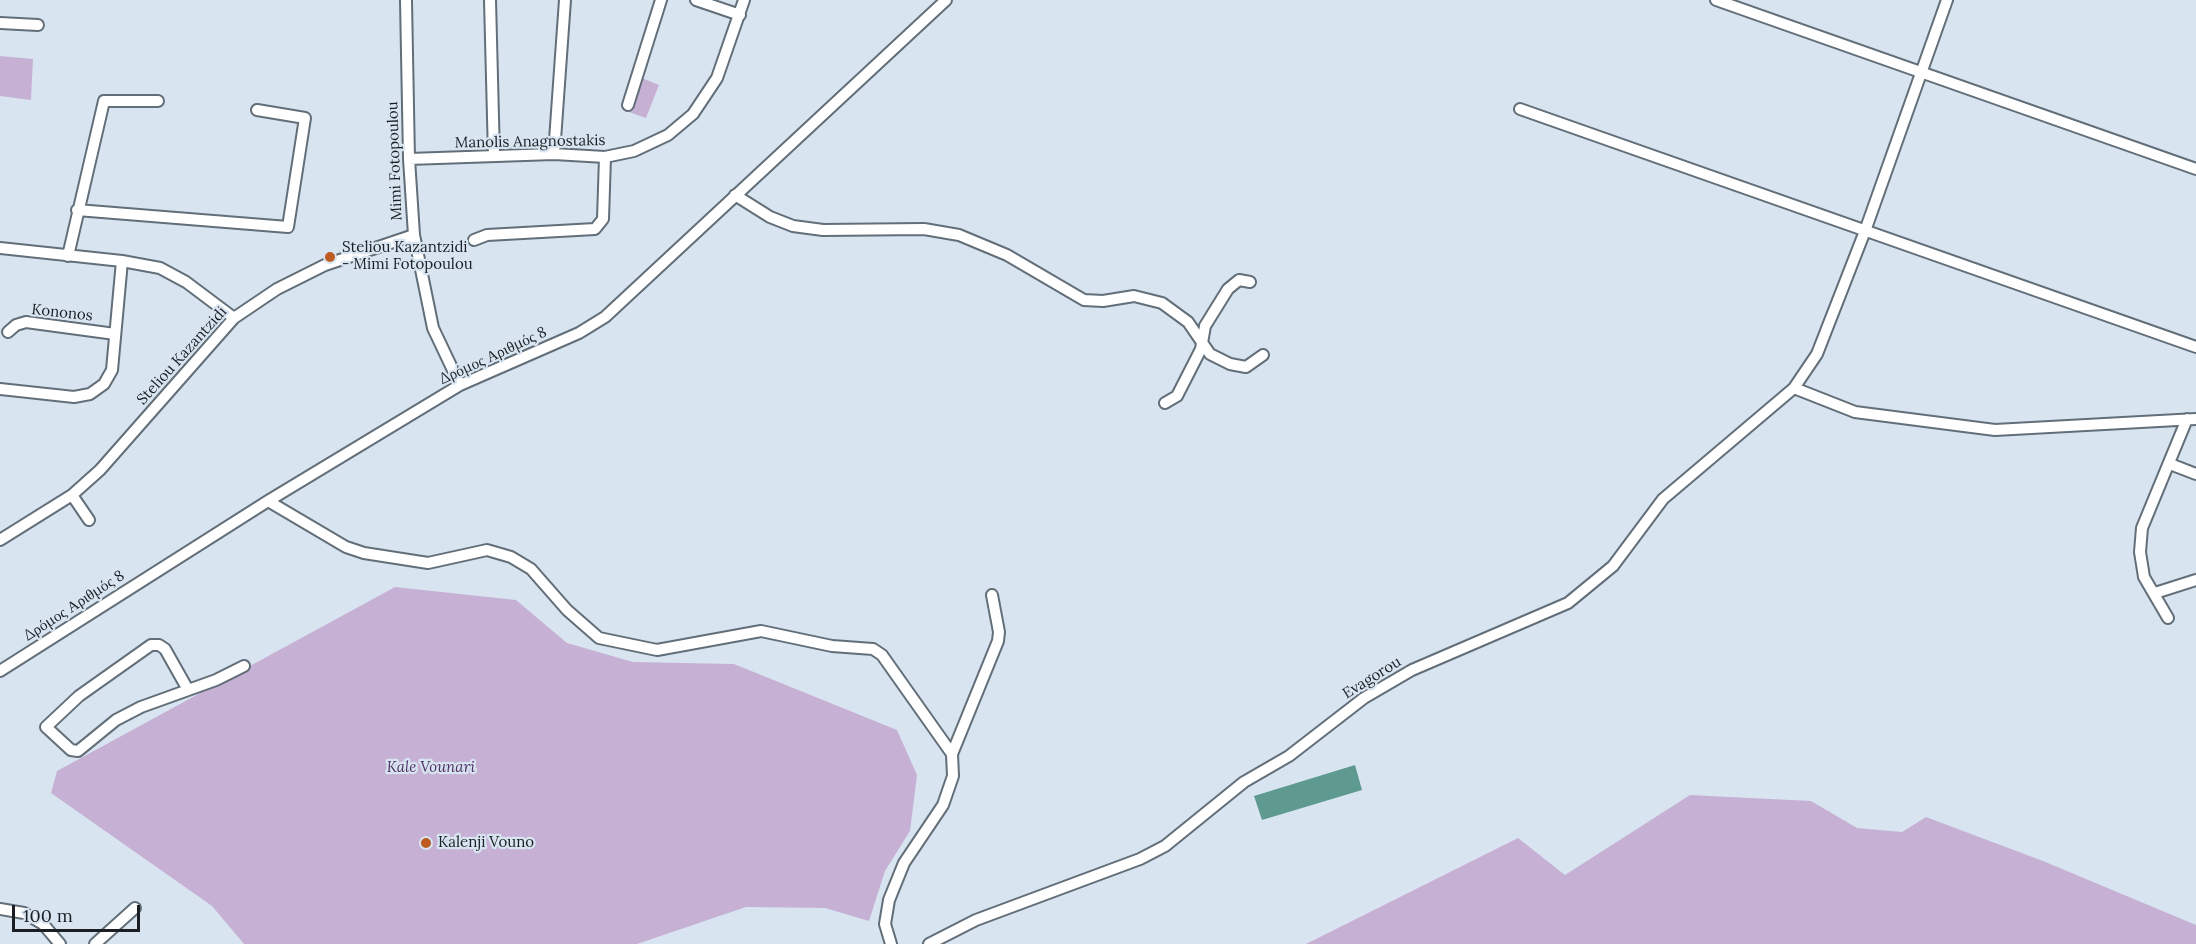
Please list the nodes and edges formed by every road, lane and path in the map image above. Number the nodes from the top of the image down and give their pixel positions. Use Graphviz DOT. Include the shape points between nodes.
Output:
graph roads {
  1 [pos="406,0"];
  2 [pos="490,0"];
  3 [pos="565,0"];
  4 [pos="661,0"];
  5 [pos="696,0"];
  6 [pos="744,0"];
  7 [pos="946,0"];
  8 [pos="1716,0"];
  9 [pos="1947,0"];
  10 [pos="740,15"];
  11 [pos="0,23"];
  12 [pos="38,25"];
  13 [pos="1920,72"];
  14 [pos="158,102"];
  15 [pos="628,105"];
  16 [pos="1520,109"];
  17 [pos="257,111"];
  18 [pos="554,154"];
  19 [pos="494,156"];
  20 [pos="605,157"];
  21 [pos="409,159"];
  22 [pos="2196,170"];
  23 [pos="735,195"];
  24 [pos="77,210"];
  25 [pos="1865,231"];
  26 [pos="414,235"];
  27 [pos="474,240"];
  28 [pos="0,248"];
  29 [pos="68,256"];
  30 [pos="122,261"];
  31 [pos="1250,282"];
  32 [pos="234,318"];
  33 [pos="8,332"];
  34 [pos="115,334"];
  35 [pos="1203,345"];
  36 [pos="2196,347"];
  37 [pos="1263,355"];
  38 [pos="460,385"];
  39 [pos="1794,388"];
  40 [pos="0,389"];
  41 [pos="1165,403"];
  42 [pos="2192,419"];
  43 [pos="2170,464"];
  44 [pos="2196,474"];
  45 [pos="72,495"];
  46 [pos="268,501"];
  47 [pos="89,520"];
  48 [pos="0,540"];
  49 [pos="2196,580"];
  50 [pos="2155,593"];
  51 [pos="992,595"];
  52 [pos="2169,618"];
  53 [pos="244,666"];
  54 [pos="0,671"];
  55 [pos="187,688"];
  56 [pos="952,754"];
  57 [pos="135,908"];
  58 [pos="0,909"];
  59 [pos="60,944"];
  60 [pos="95,944"];
  61 [pos="891,944"];
  62 [pos="928,944"];
  1 -- 21 [label="street, Mimi Fotopoulou"];
  2 -- 19 [label="street"];
  3 -- 18 [label="street"];
  4 -- 15 [label="street"];
  5 -- 10 [label="street"];
  6 -- 10 [label="street, Manolis Anagnostakis"];
  7 -- 23 [label="street, Δρόμος Αριθμός 8"];
  8 -- 13 [label="street"];
  9 -- 13 [label="street, Evagorou"];
  10 -- 20 [label="street, Manolis Anagnostakis" via="717,78 693,114 668,135 634,151"];
  11 -- 12 [label="street"];
  13 -- 22 [label="street"];
  13 -- 25 [label="street, Evagorou"];
  14 -- 24 [label="street" via="104,101"];
  16 -- 25 [label="street"];
  17 -- 24 [label="street" via="305,118 288,227"];
  18 -- 19 [label="street, Manolis Anagnostakis"];
  18 -- 20 [label="street, Manolis Anagnostakis"];
  19 -- 21 [label="street, Manolis Anagnostakis"];
  20 -- 27 [label="street" via="603,219 595,229 487,235"];
  21 -- 26 [label="street, Mimi Fotopoulou"];
  23 -- 35 [label="street" via="793,226 823,230 924,229 959,236 1007,255 1084,300 1134,296 1162,303 1188,322"];
  23 -- 38 [label="street, Δρόμος Αριθμός 8" via="605,316 579,333"];
  24 -- 29 [label="street"];
  25 -- 36 [label="street"];
  25 -- 39 [label="street, Evagorou" via="1817,354"];
  26 -- 32 [label="street, Steliou Kazantzidi" via="325,265 277,289"];
  26 -- 38 [label="street, Mimi Fotopoulou" via="433,328"];
  28 -- 29 [label="street"];
  29 -- 30 [label="street"];
  30 -- 32 [label="street" via="160,268"];
  30 -- 34 [label="street"];
  31 -- 35 [label="street" via="1239,280 1228,289 1206,326"];
  32 -- 45 [label="street, Steliou Kazantzidi" via="100,470"];
  33 -- 34 [label="street, Kononos" via="26,322"];
  34 -- 40 [label="street" via="112,370 104,384 90,394 74,397"];
  35 -- 37 [label="street" via="1210,354 1239,367 1246,367"];
  35 -- 41 [label="street" via="1177,396"];
  38 -- 46 [label="street, Δρόμος Αριθμός 8"];
  39 -- 42 [label="street" via="1855,412 1995,430"];
  39 -- 62 [label="street, Evagorou" via="1663,499 1612,566 1568,603 1412,670 1364,698 1289,756 1244,782 1165,846 976,920"];
  42 -- 43 [label="street"];
  43 -- 44 [label="street"];
  43 -- 50 [label="street" via="2142,528 2144,577"];
  45 -- 47 [label="street"];
  45 -- 48 [label="street, Steliou Kazantzidi"];
  46 -- 54 [label="street, Δρόμος Αριθμός 8"];
  46 -- 56 [label="street" via="346,547 364,553 428,563 487,550 512,557 531,569 598,638 657,650 761,631 832,646 873,649 882,655"];
  49 -- 50 [label="street"];
  50 -- 52 [label="street"];
  51 -- 56 [label="street" via="998,641"];
  53 -- 55 [label="street"];
  55 -- 55 [label="street" via="165,649 151,645 79,696 46,727 71,750 78,751 116,720"];
  56 -- 61 [label="street" via="953,776 943,805 904,863 889,900 885,924"];
  57 -- 60 [label="street"];
  58 -- 59 [label="street" via="24,913 43,924"];
}
